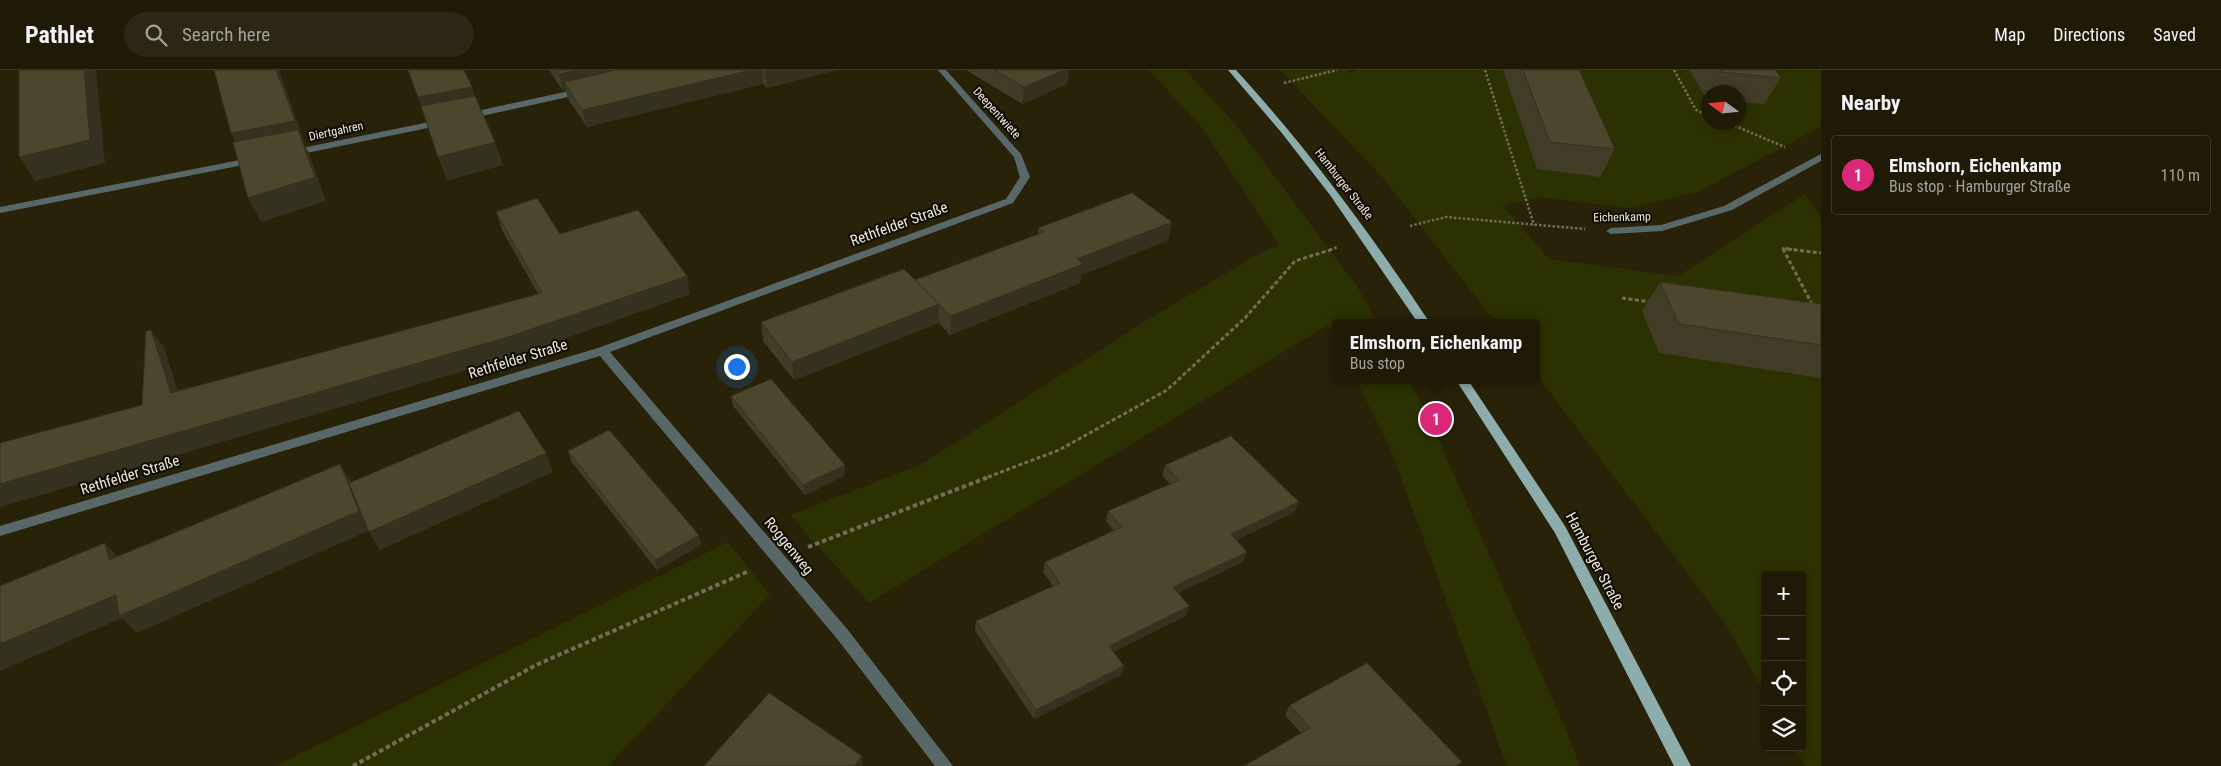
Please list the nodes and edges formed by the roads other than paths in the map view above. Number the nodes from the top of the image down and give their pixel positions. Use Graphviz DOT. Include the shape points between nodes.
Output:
graph roads {
  1 [pos="942,70"];
  2 [pos="1232,70"];
  3 [pos="593,89"];
  4 [pos="1819,158"];
  5 [pos="1026,177"];
  6 [pos="0,210"];
  7 [pos="1611,232"];
  8 [pos="1421,319"];
  9 [pos="602,351"];
  10 [pos="1465,384"];
  11 [pos="0,531"];
  12 [pos="945,766"];
  13 [pos="1683,766"];
  1 -- 5 [label="street, Deepentwiete" via="1018,156"];
  2 -- 8 [label="main road, Hamburger Straße" via="1367,237"];
  3 -- 6 [label="street, Diertgahren" via="273,157"];
  4 -- 7 [label="street, Eichenkamp" via="1728,208 1662,228"];
  5 -- 9 [label="street, Rethfelder Straße" via="1010,200"];
  9 -- 11 [label="street, Rethfelder Straße"];
  9 -- 12 [label="street, Roggenweg" via="843,635"];
  10 -- 13 [label="main road, Hamburger Straße" via="1560,530"];
}
